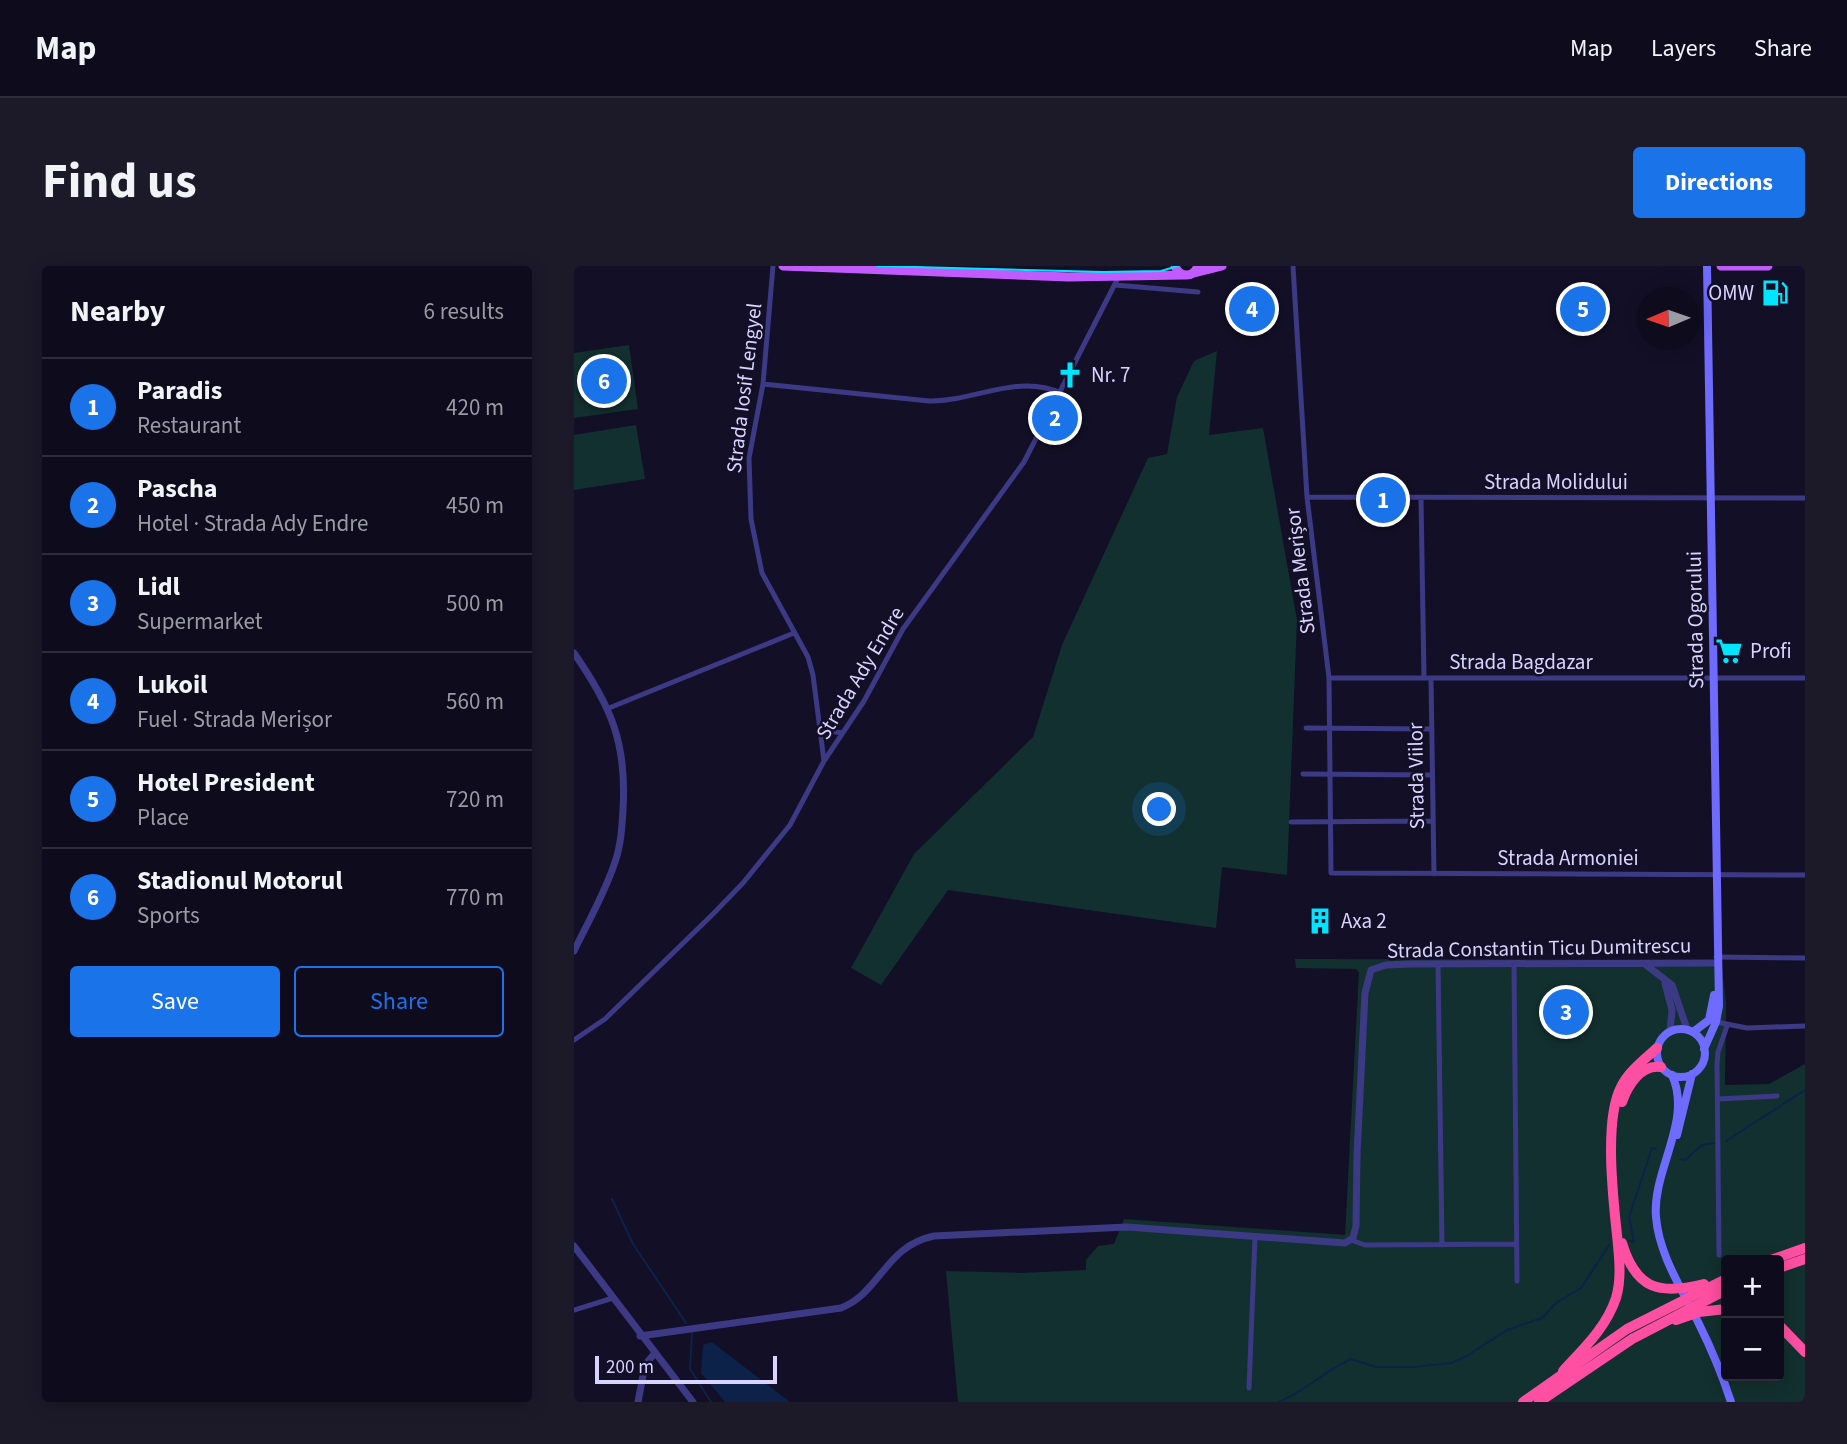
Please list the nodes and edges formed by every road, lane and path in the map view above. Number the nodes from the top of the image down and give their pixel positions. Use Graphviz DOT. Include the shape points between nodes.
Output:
graph roads {
  1 [pos="773,266"];
  2 [pos="783,266"];
  3 [pos="1175,266"];
  4 [pos="1222,266"];
  5 [pos="1293,266"];
  6 [pos="1707,266"];
  7 [pos="1721,266"];
  8 [pos="1768,266"];
  9 [pos="1196,269"];
  10 [pos="1183,275"];
  11 [pos="1116,282"];
  12 [pos="1198,292"];
  13 [pos="763,384"];
  14 [pos="1061,393"];
  15 [pos="1307,497"];
  16 [pos="1421,498"];
  17 [pos="1711,498"];
  18 [pos="1805,498"];
  19 [pos="794,633"];
  20 [pos="574,653"];
  21 [pos="1329,678"];
  22 [pos="1427,678"];
  23 [pos="1714,678"];
  24 [pos="1805,678"];
  25 [pos="609,708"];
  26 [pos="1306,728"];
  27 [pos="1329,728"];
  28 [pos="1431,729"];
  29 [pos="822,730"];
  30 [pos="843,733"];
  31 [pos="824,761"];
  32 [pos="1303,774"];
  33 [pos="1330,775"];
  34 [pos="1432,775"];
  35 [pos="1331,821"];
  36 [pos="1433,821"];
  37 [pos="1291,822"];
  38 [pos="1331,873"];
  39 [pos="1434,874"];
  40 [pos="1715,874"];
  41 [pos="1805,875"];
  42 [pos="574,951"];
  43 [pos="1805,958"];
  44 [pos="1718,959"];
  45 [pos="1438,964"];
  46 [pos="1645,964"];
  47 [pos="1514,966"];
  48 [pos="1655,972"];
  49 [pos="1716,974"];
  50 [pos="1716,1023"];
  51 [pos="1727,1026"];
  52 [pos="1805,1026"];
  53 [pos="1670,1031"];
  54 [pos="1690,1031"];
  55 [pos="574,1040"];
  56 [pos="1657,1048"];
  57 [pos="1704,1049"];
  58 [pos="1661,1067"];
  59 [pos="1692,1074"];
  60 [pos="1672,1075"];
  61 [pos="1777,1096"];
  62 [pos="1718,1099"];
  63 [pos="1613,1157"];
  64 [pos="1662,1170"];
  65 [pos="1615,1219"];
  66 [pos="1255,1237"];
  67 [pos="1351,1240"];
  68 [pos="1516,1244"];
  69 [pos="1442,1245"];
  70 [pos="574,1246"];
  71 [pos="1805,1248"];
  72 [pos="1719,1255"];
  73 [pos="1784,1255"];
  74 [pos="1805,1259"];
  75 [pos="1784,1266"];
  76 [pos="1721,1279"];
  77 [pos="1517,1281"];
  78 [pos="1721,1281"];
  79 [pos="1721,1293"];
  80 [pos="613,1298"];
  81 [pos="1721,1309"];
  82 [pos="574,1310"];
  83 [pos="1784,1330"];
  84 [pos="1645,1331"];
  85 [pos="640,1335"];
  86 [pos="1805,1352"];
  87 [pos="654,1354"];
  88 [pos="1563,1371"];
  89 [pos="1249,1388"];
  90 [pos="638,1402"];
  91 [pos="692,1402"];
  92 [pos="1523,1402"];
  93 [pos="1539,1402"];
  94 [pos="1731,1402"];
  1 -- 13 [label="street, Strada Iosif Lengyel"];
  2 -- 11 [label="main road"];
  3 -- 10 [label="main road"];
  4 -- 9 [label="main road"];
  5 -- 15 [label="street, Strada Merișor"];
  6 -- 17 [label="main road, Strada Ogorului"];
  7 -- 8 [label="main road"];
  9 -- 10 [label="main road"];
  10 -- 11 [label="main road"];
  11 -- 12 [label="street"];
  11 -- 14 [label="street, Strada Ady Endre"];
  13 -- 14 [label="street" via="929,401 1036,386"];
  13 -- 19 [label="street, Strada Iosif Lengyel" via="749,458 752,530 762,573"];
  14 -- 30 [label="street, Strada Ady Endre" via="1024,462 903,629"];
  15 -- 16 [label="street, Strada Molidului"];
  15 -- 21 [label="street, Strada Merișor"];
  16 -- 17 [label="street, Strada Molidului"];
  16 -- 22 [label="street, Strada Viilor"];
  17 -- 18 [label="street, Strada Molidului"];
  17 -- 23 [label="main road, Strada Ogorului"];
  19 -- 25 [label="street"];
  19 -- 29 [label="street, Strada Iosif Lengyel" via="813,675"];
  20 -- 25 [label="street"];
  21 -- 22 [label="street, Strada Bagdazar"];
  21 -- 27 [label="street, Strada Merișor"];
  22 -- 23 [label="street, Strada Bagdazar"];
  22 -- 28 [label="street, Strada Viilor"];
  23 -- 24 [label="street, Strada Bagdazar"];
  23 -- 40 [label="main road, Strada Ogorului"];
  25 -- 42 [label="street" via="623,752 620,839 611,872"];
  26 -- 27 [label="street"];
  27 -- 28 [label="street"];
  27 -- 33 [label="street, Strada Merișor"];
  28 -- 34 [label="street, Strada Viilor"];
  29 -- 30 [label="street"];
  29 -- 31 [label="street, Strada Iosif Lengyel"];
  30 -- 31 [label="street, Strada Ady Endre"];
  31 -- 55 [label="street, Strada Ady Endre" via="790,825 743,883 605,1019"];
  32 -- 33 [label="street"];
  33 -- 34 [label="street"];
  33 -- 35 [label="street, Strada Merișor"];
  34 -- 36 [label="street, Strada Viilor"];
  35 -- 36 [label="street"];
  35 -- 37 [label="street"];
  35 -- 38 [label="street, Strada Merișor"];
  36 -- 39 [label="street, Strada Viilor"];
  38 -- 39 [label="street, Strada Armoniei"];
  39 -- 40 [label="street, Strada Armoniei"];
  40 -- 41 [label="street, Strada Armoniei"];
  40 -- 44 [label="main road, Strada Ogorului"];
  43 -- 44 [label="street"];
  44 -- 46 [label="street, Strada Constantin Ticu Dumitrescu"];
  44 -- 49 [label="main road, Strada Ogorului"];
  45 -- 47 [label="street, Strada Constantin Ticu Dumitrescu"];
  45 -- 67 [label="street, Strada Constantin Ticu Dumitrescu" via="1377,966 1367,977 1356,1226"];
  45 -- 69 [label="street"];
  46 -- 47 [label="street, Strada Constantin Ticu Dumitrescu"];
  46 -- 48 [label="street"];
  47 -- 68 [label="street"];
  48 -- 53 [label="street" via="1671,997"];
  48 -- 54 [label="street" via="1672,985"];
  49 -- 50 [label="main road, Strada Ogorului"];
  49 -- 54 [label="main road, Strada Ogorului" via="1709,1020"];
  50 -- 51 [label="street"];
  50 -- 57 [label="main road, Strada Ogorului"];
  51 -- 52 [label="street"];
  51 -- 62 [label="street" via="1718,1052"];
  53 -- 54 [label="main road"];
  53 -- 56 [label="main road"];
  54 -- 57 [label="main road"];
  56 -- 58 [label="main road"];
  56 -- 63 [label="highway" via="1618,1092"];
  57 -- 59 [label="main road" via="1703,1060"];
  58 -- 60 [label="main road"];
  58 -- 63 [label="highway" via="1645,1069 1624,1094"];
  59 -- 60 [label="main road"];
  59 -- 64 [label="main road" via="1680,1128"];
  60 -- 64 [label="main road" via="1678,1107"];
  61 -- 62 [label="street"];
  62 -- 72 [label="street"];
  63 -- 65 [label="highway"];
  64 -- 94 [label="main road" via="1656,1195 1660,1238"];
  65 -- 76 [label="highway" via="1629,1263 1648,1284 1676,1290"];
  65 -- 88 [label="highway" via="1620,1266 1616,1296 1603,1326"];
  66 -- 67 [label="street" via="1338,1244"];
  66 -- 85 [label="street" via="1127,1227 934,1236 899,1251 864,1294 841,1308"];
  66 -- 89 [label="street"];
  67 -- 69 [label="street" via="1365,1245"];
  68 -- 69 [label="street"];
  68 -- 77 [label="street"];
  70 -- 80 [label="street"];
  71 -- 73 [label="highway"];
  74 -- 75 [label="highway"];
  78 -- 88 [label="highway" via="1643,1320"];
  79 -- 84 [label="highway"];
  80 -- 82 [label="street"];
  80 -- 85 [label="street"];
  81 -- 84 [label="highway"];
  83 -- 86 [label="highway"];
  84 -- 93 [label="highway"];
  85 -- 87 [label="street"];
  87 -- 90 [label="street" via="645,1365"];
  87 -- 91 [label="street"];
  88 -- 92 [label="highway"];
}
